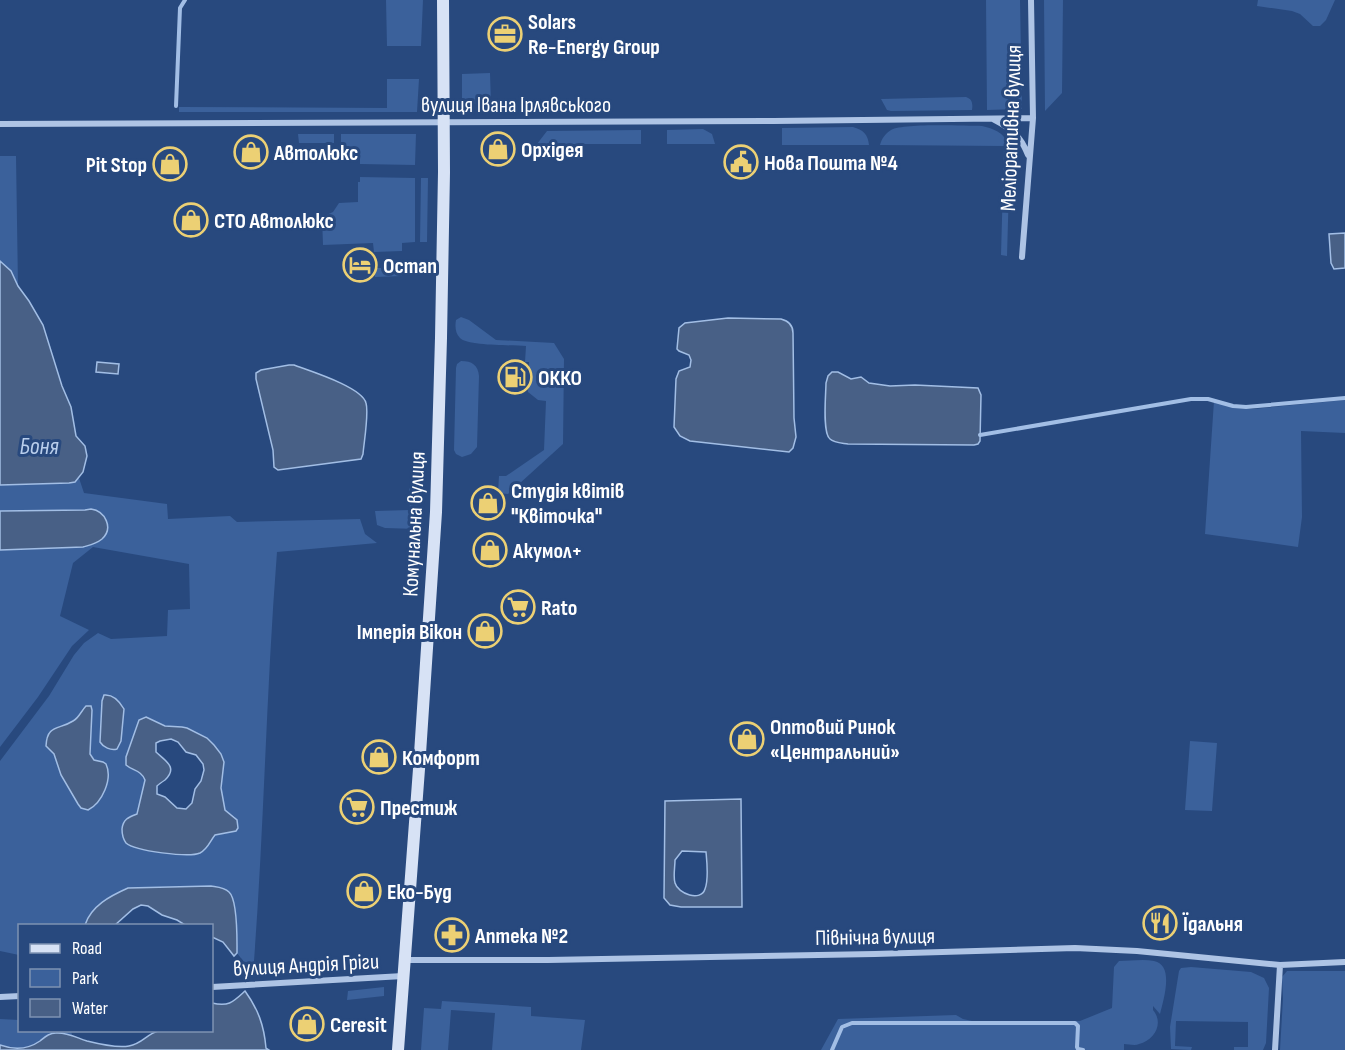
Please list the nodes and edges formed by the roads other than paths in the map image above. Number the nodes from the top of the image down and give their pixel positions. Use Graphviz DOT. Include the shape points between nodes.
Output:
graph roads {
  1 [pos="443,0"];
  2 [pos="1031,0"];
  3 [pos="1033,118"];
  4 [pos="992,119"];
  5 [pos="444,122"];
  6 [pos="0,124"];
  7 [pos="1030,159"];
  8 [pos="1022,257"];
  9 [pos="404,960"];
  10 [pos="1345,962"];
  11 [pos="1280,965"];
  12 [pos="403,976"];
  13 [pos="213,987"];
  14 [pos="18,996"];
  15 [pos="0,997"];
  16 [pos="398,1050"];
  17 [pos="1275,1050"];
  1 -- 5 [label="main road, Комунальна вулиця"];
  2 -- 3 [label="street, Меліоративна вулиця"];
  3 -- 4 [label="street, вулиця Івана Ірлявського"];
  3 -- 7 [label="street, Меліоративна вулиця"];
  4 -- 5 [label="street, вулиця Івана Ірлявського"];
  4 -- 7 [label="street" via="1016,134"];
  5 -- 6 [label="street, вулиця Івана Ірлявського"];
  5 -- 9 [label="main road, Комунальна вулиця" via="436,520"];
  7 -- 8 [label="street, Меліоративна вулиця"];
  9 -- 11 [label="street, Північна вулиця" via="1075,948"];
  9 -- 12 [label="main road, Комунальна вулиця"];
  10 -- 11 [label="street, Північна вулиця"];
  11 -- 17 [label="street"];
  12 -- 13 [label="street, вулиця Андрія Гріги"];
  12 -- 16 [label="main road, Комунальна вулиця"];
  14 -- 15 [label="street"];
}
